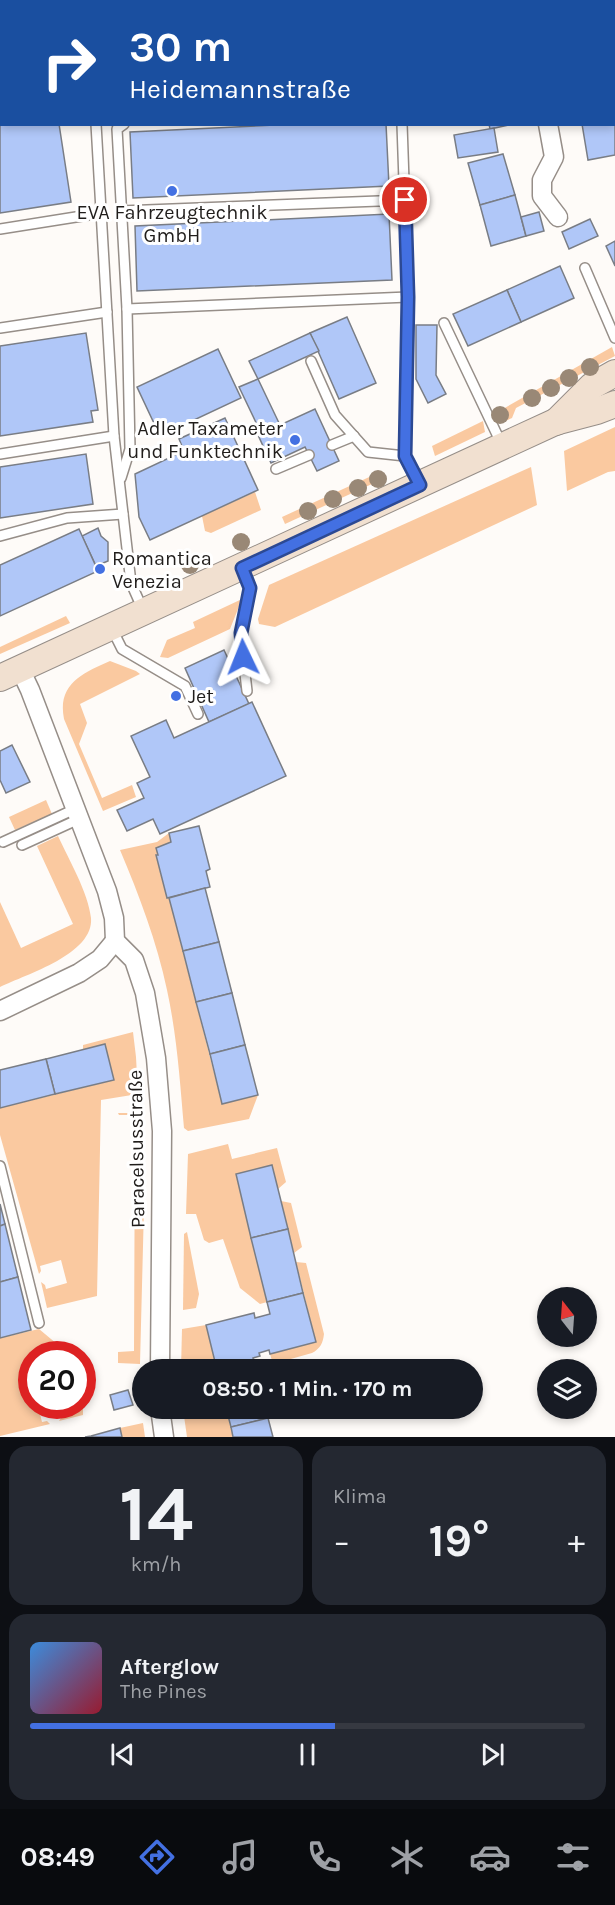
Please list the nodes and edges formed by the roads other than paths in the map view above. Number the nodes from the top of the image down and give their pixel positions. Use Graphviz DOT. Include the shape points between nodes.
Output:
graph roads {
  1 [pos="96,126"];
  2 [pos="121,126"];
  3 [pos="402,126"];
  4 [pos="548,126"];
  5 [pos="405,200"];
  6 [pos="121,211"];
  7 [pos="101,213"];
  8 [pos="558,217"];
  9 [pos="0,229"];
  10 [pos="585,268"];
  11 [pos="408,297"];
  12 [pos="127,309"];
  13 [pos="107,312"];
  14 [pos="444,323"];
  15 [pos="0,328"];
  16 [pos="615,338"];
  17 [pos="311,361"];
  18 [pos="615,373"];
  19 [pos="615,404"];
  20 [pos="555,423"];
  21 [pos="114,436"];
  22 [pos="354,436"];
  23 [pos="332,446"];
  24 [pos="502,447"];
  25 [pos="0,454"];
  26 [pos="309,455"];
  27 [pos="405,456"];
  28 [pos="276,470"];
  29 [pos="119,483"];
  30 [pos="420,485"];
  31 [pos="123,514"];
  32 [pos="0,536"];
  33 [pos="242,568"];
  34 [pos="144,612"];
  35 [pos="111,627"];
  36 [pos="243,657"];
  37 [pos="234,663"];
  38 [pos="10,673"];
  39 [pos="247,691"];
  40 [pos="198,714"];
  41 [pos="77,814"];
  42 [pos="3,842"];
  43 [pos="22,845"];
  44 [pos="115,941"];
  45 [pos="0,1011"];
  46 [pos="0,1166"];
  47 [pos="39,1323"];
  48 [pos="160,1359"];
  49 [pos="162,1419"];
  50 [pos="164,1437"];
  1 -- 7 [label="lane"];
  2 -- 6 [label="lane" via="117,129"];
  3 -- 5 [label="lane"];
  4 -- 8 [label="street" via="554,157 542,180 542,196"];
  5 -- 6 [label="lane"];
  5 -- 11 [label="lane"];
  6 -- 12 [label="lane"];
  7 -- 9 [label="lane"];
  7 -- 13 [label="lane"];
  10 -- 16 [label="lane"];
  11 -- 12 [label="lane"];
  11 -- 27 [label="lane"];
  12 -- 29 [label="lane" via="130,449"];
  13 -- 15 [label="lane"];
  13 -- 21 [label="lane"];
  14 -- 24 [label="lane"];
  17 -- 22 [label="lane" via="335,415"];
  18 -- 20 [label="main road" via="592,386"];
  19 -- 20 [label="main road"];
  20 -- 24 [label="main road"];
  21 -- 25 [label="lane"];
  21 -- 29 [label="lane"];
  22 -- 23 [label="lane"];
  22 -- 27 [label="lane" via="368,452"];
  24 -- 30 [label="main road"];
  26 -- 28 [label="lane"];
  27 -- 30 [label="lane"];
  29 -- 31 [label="lane"];
  30 -- 33 [label="main road"];
  31 -- 32 [label="lane" via="67,518"];
  31 -- 34 [label="lane" via="131,584"];
  33 -- 34 [label="main road"];
  33 -- 36 [label="lane" via="250,588 241,633"];
  34 -- 35 [label="main road"];
  35 -- 38 [label="main road"];
  35 -- 40 [label="lane" via="122,649 185,686"];
  36 -- 37 [label="lane"];
  36 -- 39 [label="lane"];
  38 -- 41 [label="street" via="30,690"];
  41 -- 42 [label="lane"];
  41 -- 43 [label="lane"];
  41 -- 44 [label="street" via="107,891"];
  44 -- 45 [label="street" via="100,959 79,973"];
  44 -- 48 [label="street, Paracelsusstraße" via="134,960 145,993 156,1058 162,1131"];
  46 -- 47 [label="lane"];
  49 -- 50 [label="street"];
}
